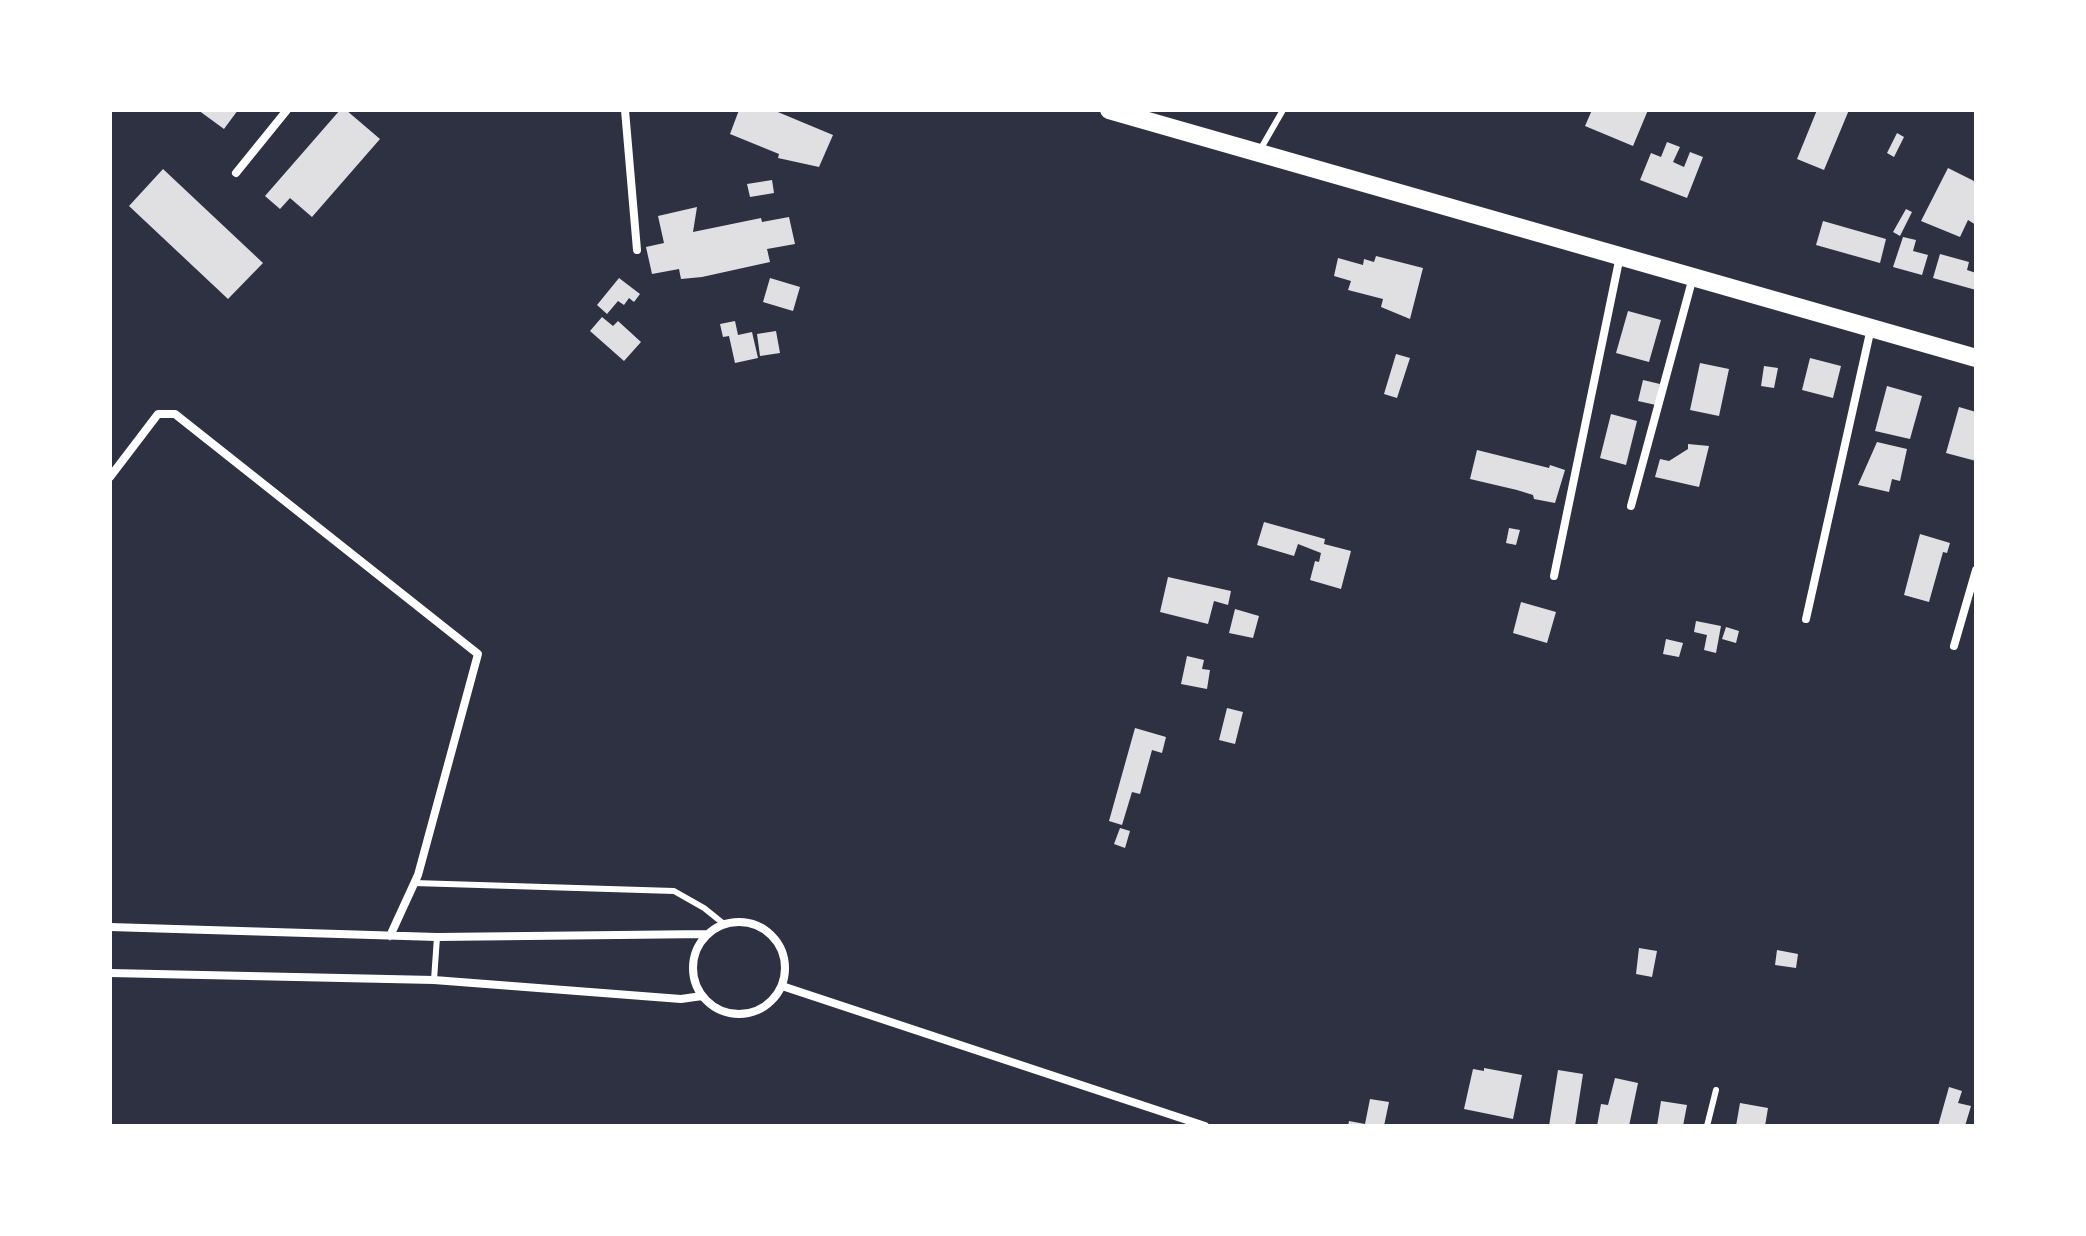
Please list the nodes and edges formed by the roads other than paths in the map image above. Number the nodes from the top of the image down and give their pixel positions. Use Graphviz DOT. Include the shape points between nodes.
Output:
graph roads {
  1 [pos="287,110"];
  2 [pos="625,110"];
  3 [pos="1109,110"];
  4 [pos="1283,110"];
  5 [pos="1163,118"];
  6 [pos="1258,153"];
  7 [pos="236,173"];
  8 [pos="637,250"];
  9 [pos="1620,256"];
  10 [pos="1693,277"];
  11 [pos="1871,328"];
  12 [pos="1976,358"];
  13 [pos="110,477"];
  14 [pos="1631,506"];
  15 [pos="1976,570"];
  16 [pos="1554,576"];
  17 [pos="1806,619"];
  18 [pos="1954,646"];
  19 [pos="414,883"];
  20 [pos="724,924"];
  21 [pos="110,927"];
  22 [pos="708,934"];
  23 [pos="390,936"];
  24 [pos="437,937"];
  25 [pos="110,973"];
  26 [pos="434,980"];
  27 [pos="782,986"];
  28 [pos="702,996"];
  29 [pos="1716,1090"];
  30 [pos="1205,1126"];
  31 [pos="1707,1126"];
  1 -- 7 [label="street"];
  2 -- 8 [label="street"];
  3 -- 5 [label="main road"];
  4 -- 6 [label="lane"];
  5 -- 6 [label="main road"];
  6 -- 9 [label="main road"];
  9 -- 10 [label="main road"];
  9 -- 16 [label="street"];
  10 -- 11 [label="main road"];
  10 -- 14 [label="street"];
  11 -- 12 [label="main road"];
  11 -- 17 [label="street"];
  13 -- 19 [label="street" via="158,414 175,414 478,654"];
  15 -- 18 [label="street"];
  19 -- 20 [label="lane" via="674,891"];
  19 -- 23 [label="street"];
  20 -- 22 [label="street"];
  20 -- 27 [label="street" via="754,924 768,931 784,956"];
  21 -- 23 [label="street"];
  22 -- 24 [label="street"];
  22 -- 28 [label="street" via="694,957"];
  23 -- 24 [label="street"];
  24 -- 26 [label="lane"];
  25 -- 26 [label="street"];
  26 -- 28 [label="street" via="681,999"];
  27 -- 28 [label="street" via="764,1007 738,1015 712,1006"];
  27 -- 30 [label="street"];
  29 -- 31 [label="lane"];
}
